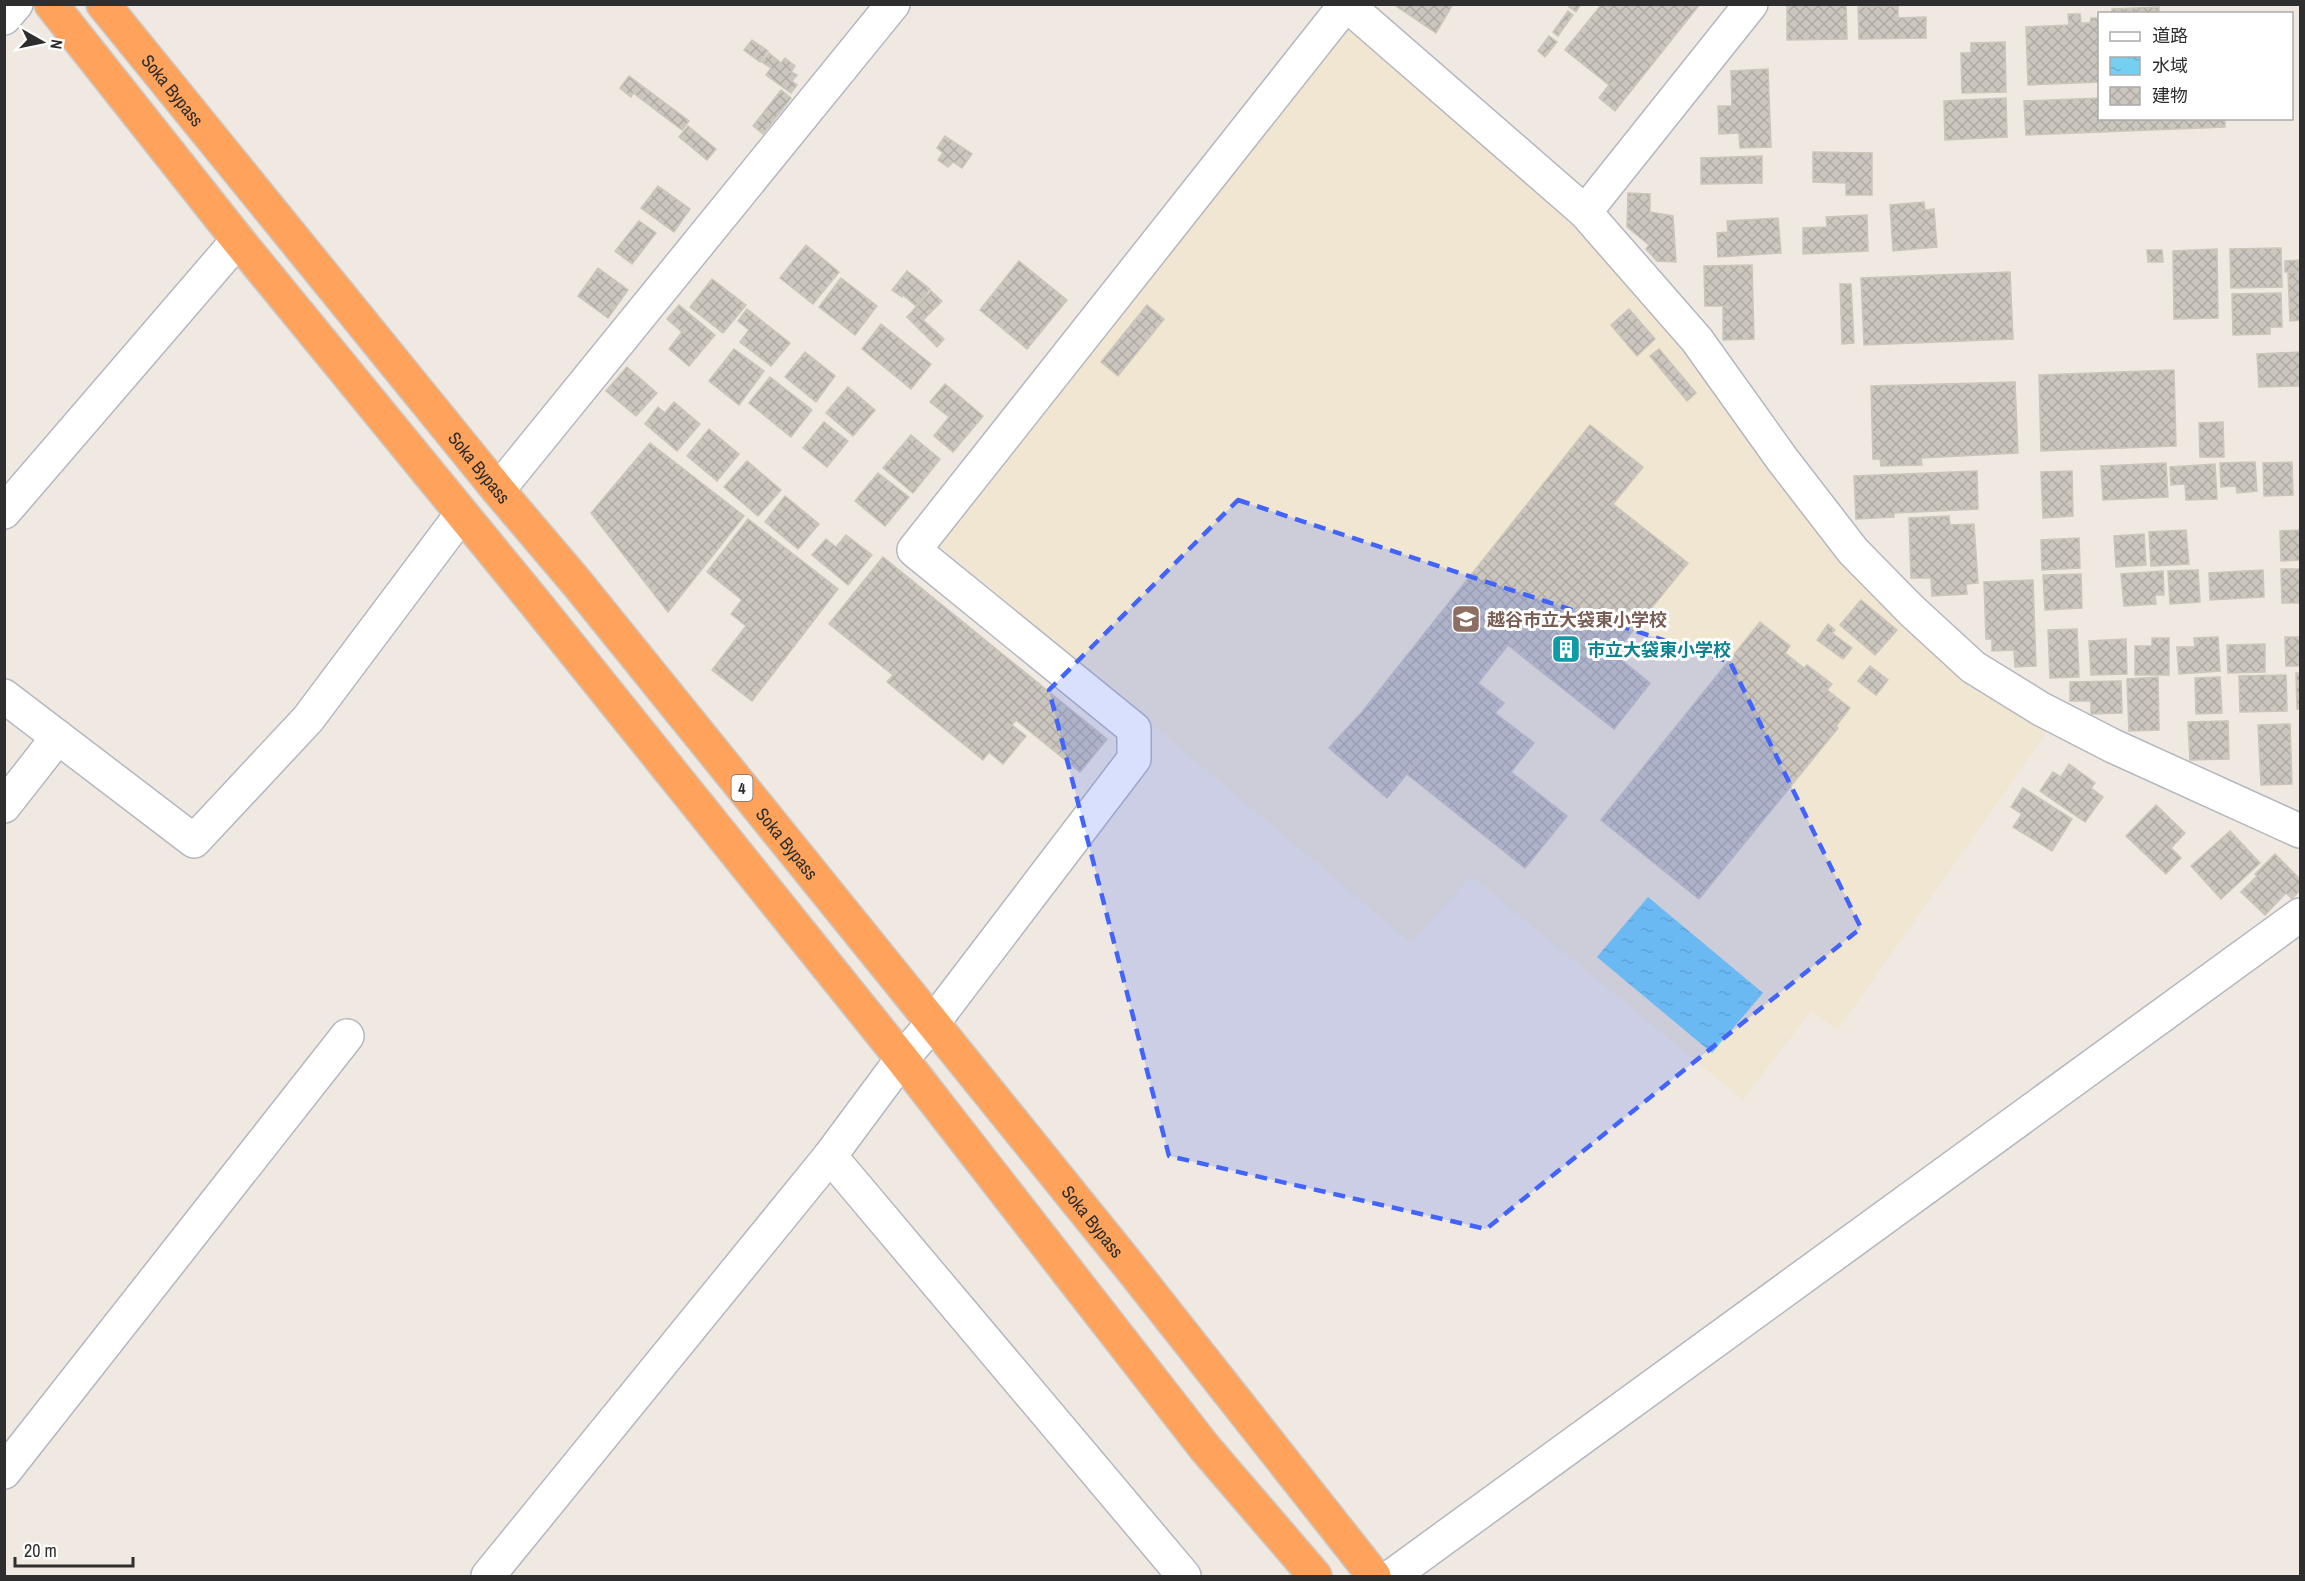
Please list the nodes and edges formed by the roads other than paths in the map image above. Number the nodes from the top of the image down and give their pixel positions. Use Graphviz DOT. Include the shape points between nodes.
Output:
graph roads {
  1 [pos="16,4"];
  2 [pos="51,4"];
  3 [pos="103,4"];
  4 [pos="893,4"];
  5 [pos="1346,4"];
  6 [pos="1751,4"];
  7 [pos="4,18"];
  8 [pos="1585,212"];
  9 [pos="238,240"];
  10 [pos="498,490"];
  11 [pos="4,512"];
  12 [pos="461,514"];
  13 [pos="4,696"];
  14 [pos="58,737"];
  15 [pos="4,806"];
  16 [pos="2301,831"];
  17 [pos="2301,915"];
  18 [pos="932,1024"];
  19 [pos="347,1036"];
  20 [pos="902,1059"];
  21 [pos="830,1156"];
  22 [pos="4,1472"];
  23 [pos="1411,1572"];
  24 [pos="488,1576"];
  25 [pos="1184,1576"];
  26 [pos="1315,1576"];
  27 [pos="1374,1576"];
  1 -- 7 [label="street"];
  2 -- 9 [label="highway"];
  3 -- 10 [label="highway, Soka Bypass / 4"];
  4 -- 10 [label="street"];
  5 -- 8 [label="street"];
  5 -- 18 [label="street" via="914,550 1134,729 1134,759"];
  6 -- 8 [label="street"];
  8 -- 16 [label="street" via="1697,340 1853,551 1973,667 2041,709 2114,746"];
  9 -- 11 [label="street"];
  9 -- 12 [label="highway"];
  10 -- 18 [label="highway, Soka Bypass / 4"];
  12 -- 14 [label="street" via="308,718 194,842"];
  12 -- 20 [label="highway"];
  13 -- 14 [label="street"];
  14 -- 15 [label="street"];
  17 -- 23 [label="street"];
  18 -- 20 [label="street"];
  18 -- 27 [label="highway, Soka Bypass / 4"];
  19 -- 22 [label="street"];
  20 -- 21 [label="street"];
  20 -- 26 [label="highway" via="1205,1448"];
  21 -- 24 [label="street"];
  21 -- 25 [label="street"];
}
